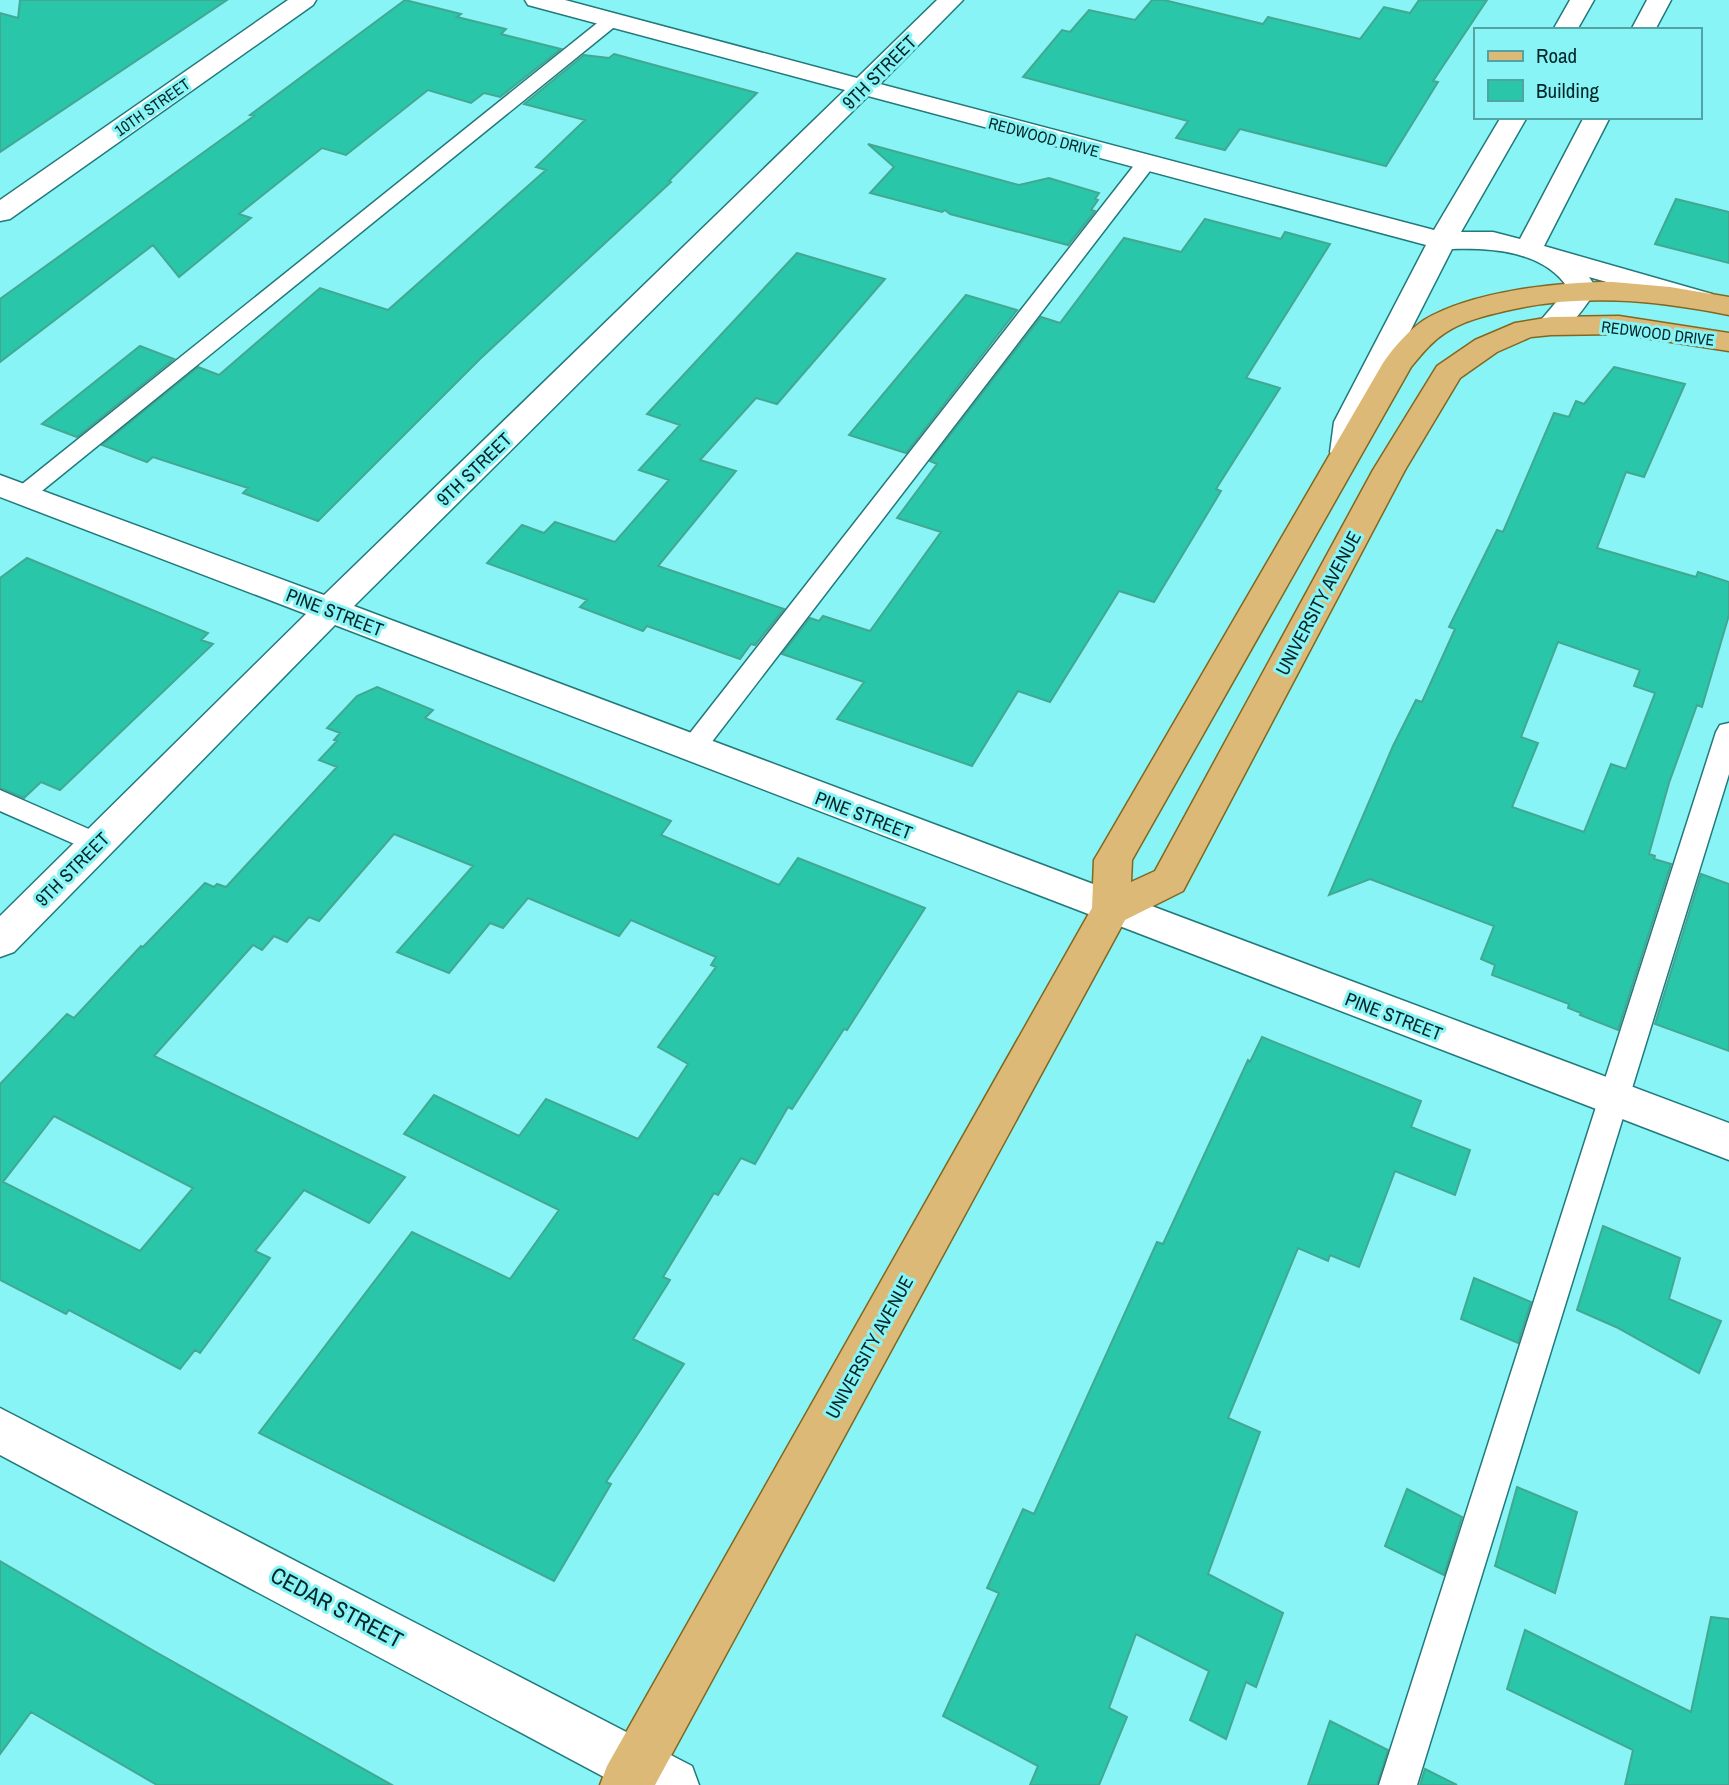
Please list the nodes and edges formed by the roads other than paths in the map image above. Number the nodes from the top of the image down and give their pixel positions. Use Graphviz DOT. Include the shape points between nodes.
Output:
graph roads {
  1 [pos="304,0"];
  2 [pos="537,0"];
  3 [pos="951,0"];
  4 [pos="1582,0"];
  5 [pos="1659,0"];
  6 [pos="612,20"];
  7 [pos="1566,28"];
  8 [pos="1644,28"];
  9 [pos="862,88"];
  10 [pos="1513,119"];
  11 [pos="1596,119"];
  12 [pos="1146,163"];
  13 [pos="0,213"];
  14 [pos="1442,241"];
  15 [pos="1541,253"];
  16 [pos="1583,289"];
  17 [pos="1721,304"];
  18 [pos="1551,326"];
  19 [pos="1729,342"];
  20 [pos="1346,452"];
  21 [pos="12,489"];
  22 [pos="330,610"];
  23 [pos="1729,732"];
  24 [pos="692,749"];
  25 [pos="0,800"];
  26 [pos="97,844"];
  27 [pos="1111,909"];
  28 [pos="0,941"];
  29 [pos="1614,1099"];
  30 [pos="1729,1142"];
  31 [pos="0,1430"];
  32 [pos="646,1778"];
  33 [pos="1398,1785"];
  1 -- 13 [label="street, 10TH STREET"];
  2 -- 6 [label="street, REDWOOD DRIVE"];
  3 -- 9 [label="street, 9TH STREET"];
  4 -- 7 [label="street"];
  5 -- 8 [label="street"];
  6 -- 9 [label="street, REDWOOD DRIVE"];
  6 -- 21 [label="lane"];
  9 -- 12 [label="street, REDWOOD DRIVE"];
  9 -- 22 [label="street, 9TH STREET"];
  10 -- 14 [label="street, UNIVERSITY AVENUE"];
  11 -- 15 [label="street"];
  12 -- 14 [label="street, REDWOOD DRIVE"];
  12 -- 24 [label="lane"];
  14 -- 15 [label="street, REDWOOD DRIVE" via="1493,240"];
  14 -- 20 [label="street, UNIVERSITY AVENUE" via="1349,422"];
  15 -- 16 [label="street, REDWOOD DRIVE" via="1573,272"];
  15 -- 17 [label="street, REDWOOD DRIVE"];
  16 -- 17 [label="main road, REDWOOD DRIVE" via="1666,293"];
  16 -- 18 [label="street"];
  16 -- 20 [label="main road, UNIVERSITY AVENUE" via="1484,307 1449,318 1426,332 1398,363"];
  18 -- 19 [label="main road, REDWOOD DRIVE" via="1619,325"];
  18 -- 27 [label="main road, UNIVERSITY AVENUE" via="1525,329 1486,346 1448,372 1389,470 1169,881"];
  20 -- 27 [label="main road, UNIVERSITY AVENUE" via="1113,860"];
  21 -- 22 [label="street, PINE STREET"];
  22 -- 24 [label="street, PINE STREET"];
  22 -- 26 [label="street, 9TH STREET"];
  23 -- 29 [label="lane"];
  24 -- 27 [label="street, PINE STREET"];
  25 -- 26 [label="lane"];
  26 -- 28 [label="street, 9TH STREET"];
  27 -- 29 [label="street, PINE STREET"];
  27 -- 32 [label="main road, UNIVERSITY AVENUE"];
  29 -- 30 [label="street, PINE STREET"];
  29 -- 33 [label="lane"];
  31 -- 32 [label="street, CEDAR STREET"];
}
